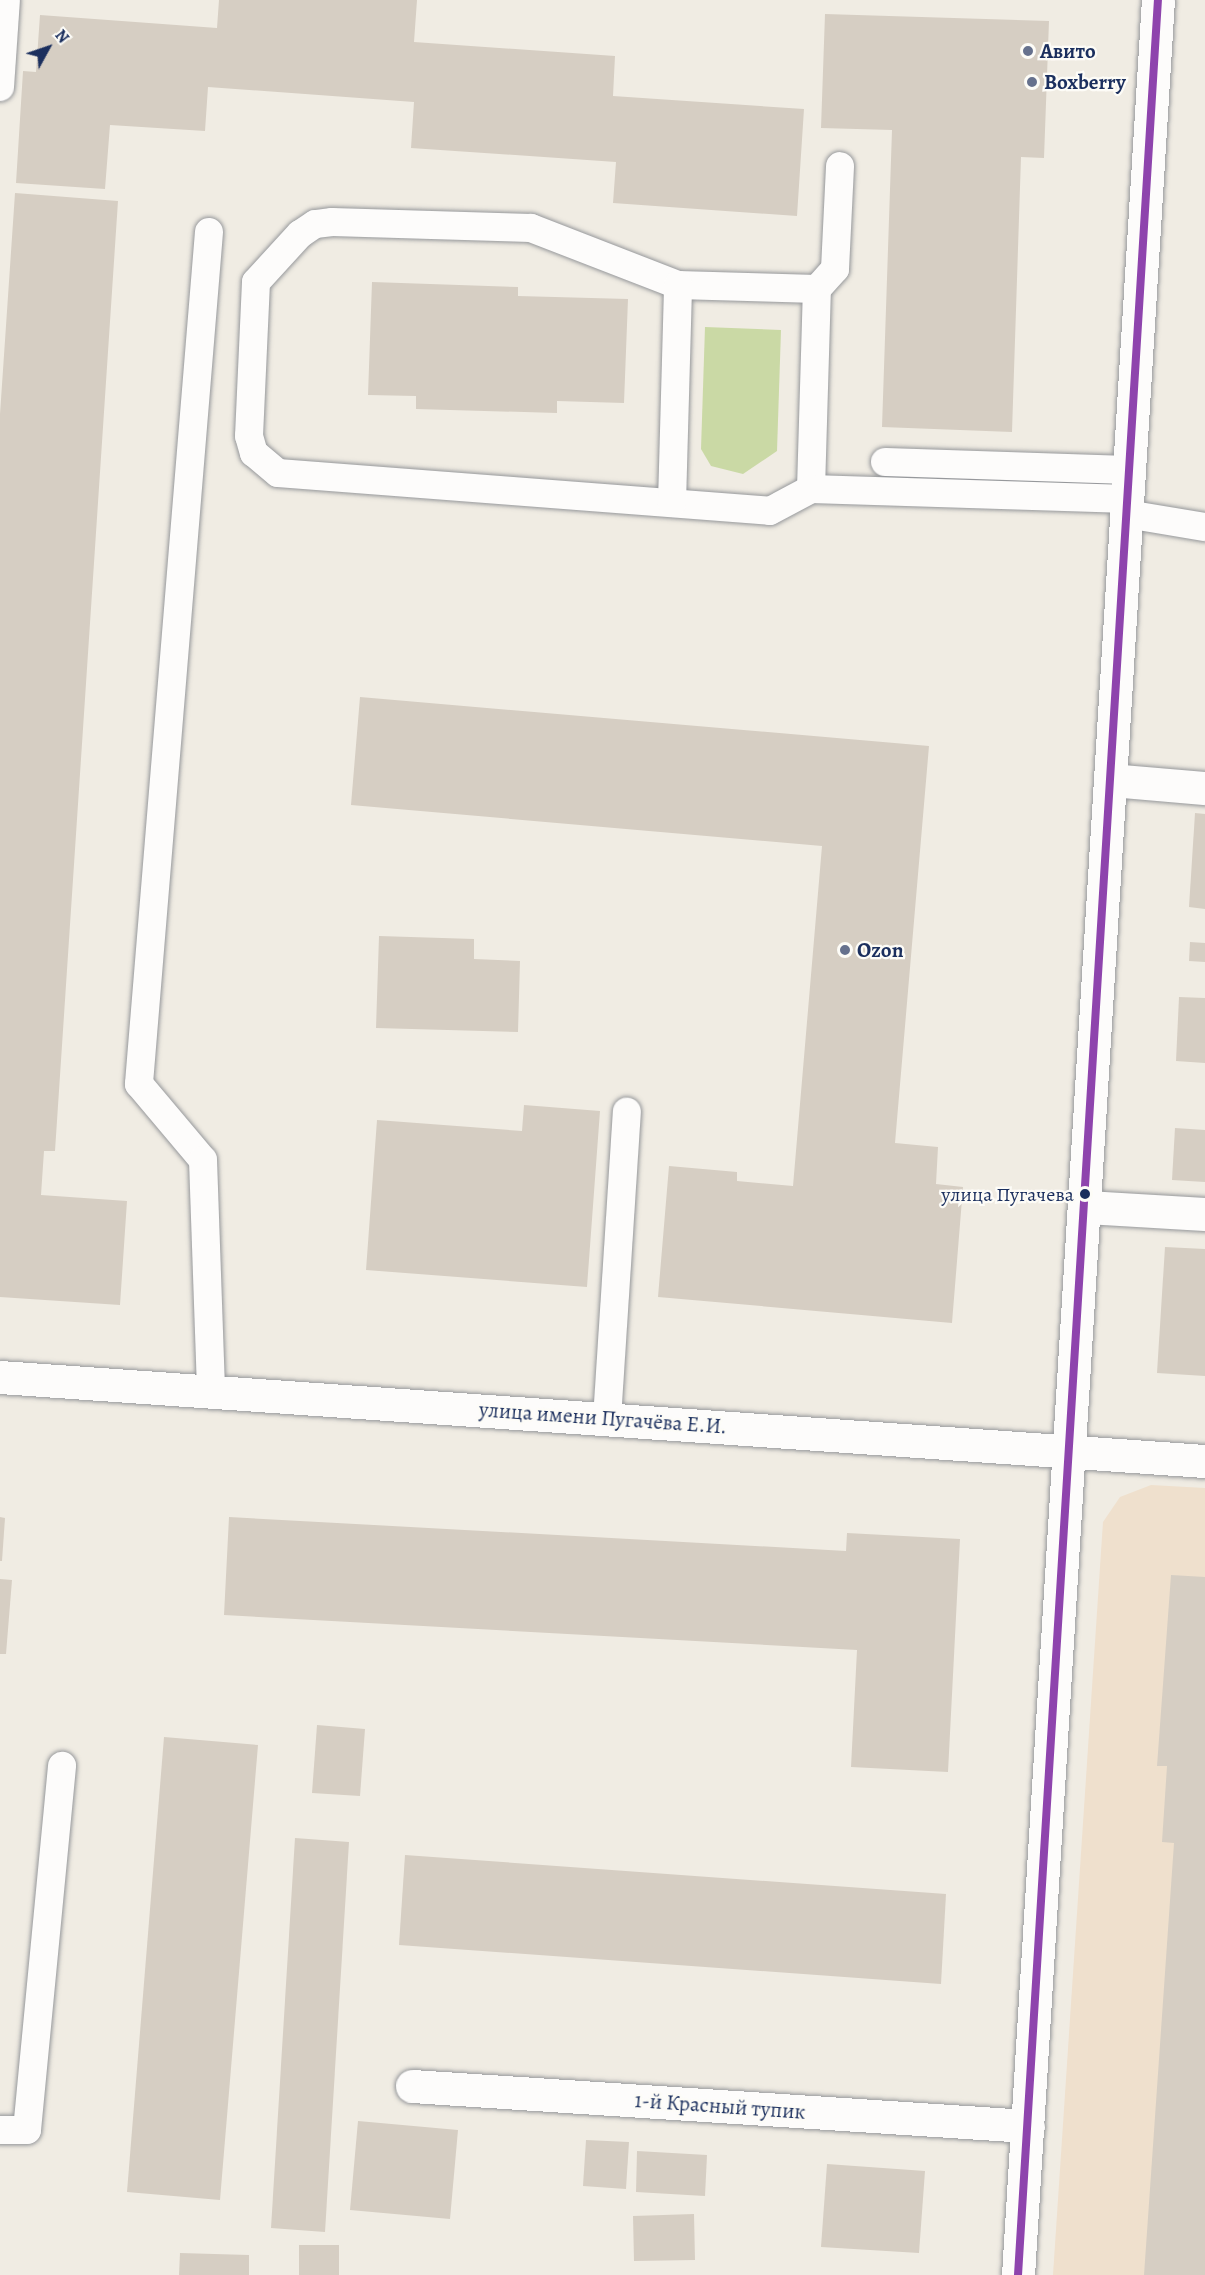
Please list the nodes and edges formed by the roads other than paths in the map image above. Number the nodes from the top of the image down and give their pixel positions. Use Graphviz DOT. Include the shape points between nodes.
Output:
graph roads {
  1 [pos="6,0"];
  2 [pos="1158,0"];
  3 [pos="0,87"];
  4 [pos="840,166"];
  5 [pos="209,232"];
  6 [pos="678,285"];
  7 [pos="817,289"];
  8 [pos="885,462"];
  9 [pos="811,489"];
  10 [pos="1128,494"];
  11 [pos="672,503"];
  12 [pos="1205,527"];
  13 [pos="1112,780"];
  14 [pos="1205,788"];
  15 [pos="627,1112"];
  16 [pos="1086,1208"];
  17 [pos="1205,1214"];
  18 [pos="0,1377"];
  19 [pos="211,1392"];
  20 [pos="608,1419"];
  21 [pos="1071,1450"];
  22 [pos="1205,1461"];
  23 [pos="62,1766"];
  24 [pos="412,2086"];
  25 [pos="1028,2126"];
  26 [pos="0,2130"];
  27 [pos="1023,2273"];
  1 -- 3 [label="lane"];
  2 -- 10 [label="street"];
  4 -- 7 [label="lane" via="835,269"];
  5 -- 19 [label="lane" via="139,1083 203,1160"];
  6 -- 7 [label="lane"];
  6 -- 11 [label="lane"];
  6 -- 11 [label="lane" via="531,228 315,224 256,282 249,425 254,453 278,473"];
  7 -- 9 [label="lane"];
  8 -- 10 [label="lane"];
  9 -- 10 [label="lane"];
  9 -- 11 [label="lane" via="770,511"];
  10 -- 12 [label="lane"];
  10 -- 13 [label="street"];
  13 -- 14 [label="street"];
  13 -- 16 [label="street"];
  15 -- 20 [label="lane"];
  16 -- 17 [label="street"];
  16 -- 21 [label="street"];
  18 -- 19 [label="street, улица имени Пугачёва Е.И."];
  19 -- 20 [label="street, улица имени Пугачёва Е.И."];
  20 -- 21 [label="street, улица имени Пугачёва Е.И."];
  21 -- 22 [label="street, улица имени Пугачёва Е.И."];
  21 -- 25 [label="street"];
  23 -- 26 [label="lane" via="27,2130"];
  24 -- 25 [label="street, 1-й Красный тупик"];
  25 -- 27 [label="street"];
}
